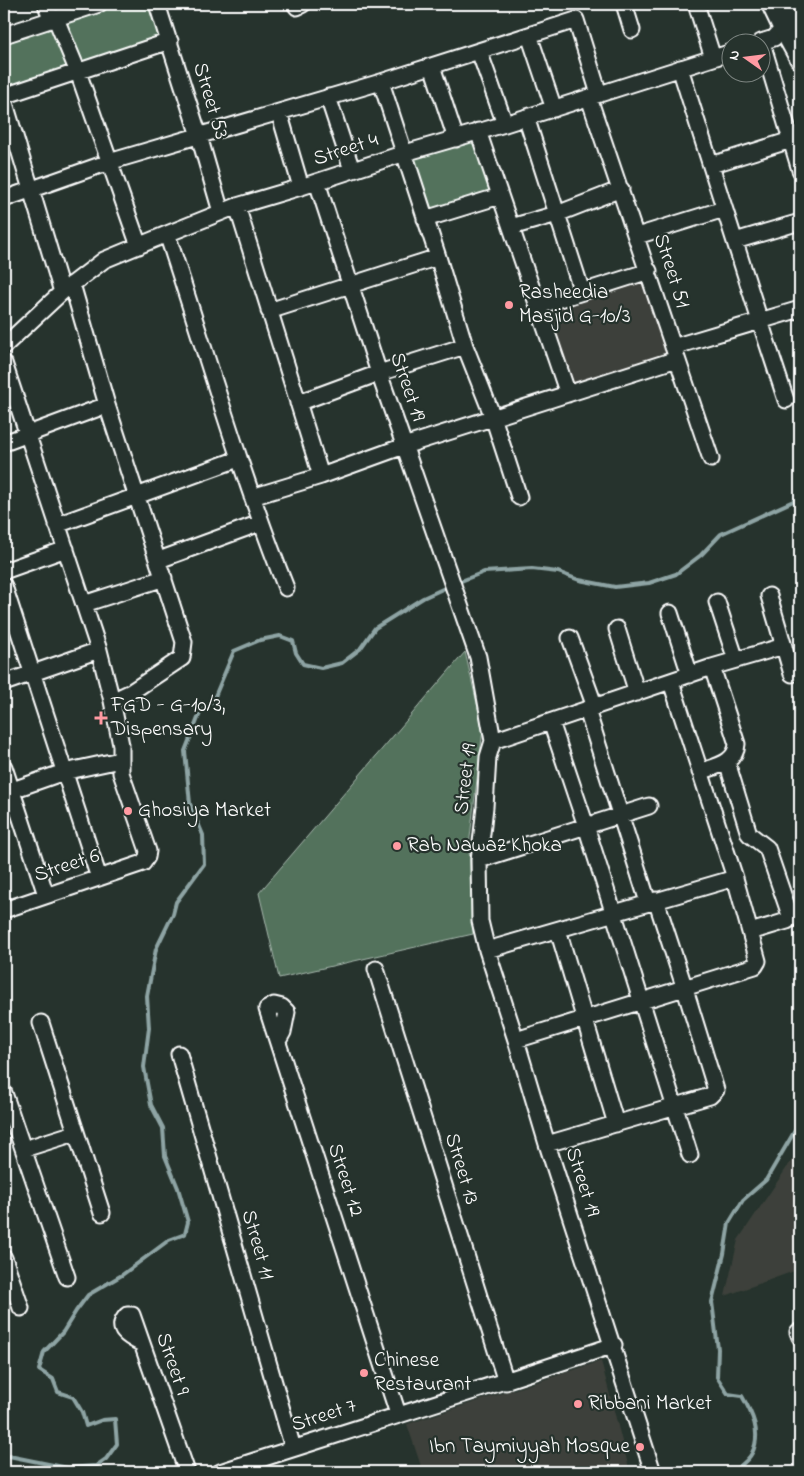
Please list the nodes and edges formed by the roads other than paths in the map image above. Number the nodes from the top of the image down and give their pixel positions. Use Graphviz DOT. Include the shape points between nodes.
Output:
graph roads {
  1 [pos="46,4"];
  2 [pos="99,4"];
  3 [pos="157,4"];
  4 [pos="295,4"];
  5 [pos="303,4"];
  6 [pos="624,4"];
  7 [pos="696,4"];
  8 [pos="772,4"];
  9 [pos="793,17"];
  10 [pos="54,19"];
  11 [pos="632,30"];
  12 [pos="4,35"];
  13 [pos="529,35"];
  14 [pos="772,39"];
  15 [pos="170,41"];
  16 [pos="479,51"];
  17 [pos="722,55"];
  18 [pos="713,58"];
  19 [pos="800,58"];
  20 [pos="432,66"];
  21 [pos="680,68"];
  22 [pos="78,72"];
  23 [pos="772,79"];
  24 [pos="381,82"];
  25 [pos="4,96"];
  26 [pos="594,96"];
  27 [pos="328,98"];
  28 [pos="4,100"];
  29 [pos="554,109"];
  30 [pos="278,112"];
  31 [pos="526,117"];
  32 [pos="505,124"];
  33 [pos="478,131"];
  34 [pos="199,136"];
  35 [pos="456,139"];
  36 [pos="791,140"];
  37 [pos="405,153"];
  38 [pos="109,162"];
  39 [pos="711,165"];
  40 [pos="352,170"];
  41 [pos="800,170"];
  42 [pos="317,182"];
  43 [pos="302,188"];
  44 [pos="621,189"];
  45 [pos="30,191"];
  46 [pos="500,196"];
  47 [pos="4,199"];
  48 [pos="237,206"];
  49 [pos="724,209"];
  50 [pos="221,212"];
  51 [pos="557,214"];
  52 [pos="425,219"];
  53 [pos="800,222"];
  54 [pos="510,227"];
  55 [pos="167,234"];
  56 [pos="636,236"];
  57 [pos="735,241"];
  58 [pos="139,246"];
  59 [pos="438,256"];
  60 [pos="649,272"];
  61 [pos="351,286"];
  62 [pos="67,288"];
  63 [pos="582,292"];
  64 [pos="538,306"];
  65 [pos="800,309"];
  66 [pos="270,311"];
  67 [pos="760,321"];
  68 [pos="4,346"];
  69 [pos="465,346"];
  70 [pos="675,353"];
  71 [pos="4,363"];
  72 [pos="379,373"];
  73 [pos="568,394"];
  74 [pos="786,400"];
  75 [pos="298,403"];
  76 [pos="106,405"];
  77 [pos="493,417"];
  78 [pos="28,434"];
  79 [pos="4,443"];
  80 [pos="404,446"];
  81 [pos="711,459"];
  82 [pos="238,460"];
  83 [pos="321,476"];
  84 [pos="137,497"];
  85 [pos="519,497"];
  86 [pos="252,498"];
  87 [pos="260,522"];
  88 [pos="57,525"];
  89 [pos="66,549"];
  90 [pos="159,560"];
  91 [pos="4,571"];
  92 [pos="164,578"];
  93 [pos="4,586"];
  94 [pos="286,588"];
  95 [pos="769,596"];
  96 [pos="717,602"];
  97 [pos="84,604"];
  98 [pos="670,613"];
  99 [pos="617,629"];
  100 [pos="570,638"];
  101 [pos="784,646"];
  102 [pos="99,650"];
  103 [pos="736,660"];
  104 [pos="712,667"];
  105 [pos="32,673"];
  106 [pos="792,674"];
  107 [pos="690,675"];
  108 [pos="671,682"];
  109 [pos="4,683"];
  110 [pos="637,693"];
  111 [pos="112,701"];
  112 [pos="591,708"];
  113 [pos="551,722"];
  114 [pos="493,741"];
  115 [pos="732,756"];
  116 [pos="120,760"];
  117 [pos="4,766"];
  118 [pos="64,772"];
  119 [pos="700,772"];
  120 [pos="8,792"];
  121 [pos="649,806"];
  122 [pos="621,815"];
  123 [pos="586,826"];
  124 [pos="749,834"];
  125 [pos="724,844"];
  126 [pos="479,860"];
  127 [pos="98,878"];
  128 [pos="734,878"];
  129 [pos="46,895"];
  130 [pos="652,901"];
  131 [pos="4,910"];
  132 [pos="614,912"];
  133 [pos="558,930"];
  134 [pos="750,932"];
  135 [pos="487,950"];
  136 [pos="376,969"];
  137 [pos="684,986"];
  138 [pos="640,1001"];
  139 [pos="584,1019"];
  140 [pos="41,1023"];
  141 [pos="516,1040"];
  142 [pos="278,1041"];
  143 [pos="179,1054"];
  144 [pos="5,1101"];
  145 [pos="673,1106"];
  146 [pos="616,1124"];
  147 [pos="75,1133"];
  148 [pos="548,1144"];
  149 [pos="24,1149"];
  150 [pos="690,1155"];
  151 [pos="102,1213"];
  152 [pos="4,1258"];
  153 [pos="66,1277"];
  154 [pos="21,1308"];
  155 [pos="142,1344"];
  156 [pos="614,1345"];
  157 [pos="506,1382"];
  158 [pos="398,1414"];
  159 [pos="294,1448"];
  160 [pos="255,1467"];
  161 [pos="652,1470"];
  162 [pos="187,1472"];
  163 [pos="220,1472"];
  1 -- 10 [label="street"];
  2 -- 10 [label="street"];
  3 -- 15 [label="street, Street 53"];
  4 -- 5 [label="street" via="297,7"];
  6 -- 11 [label="street"];
  7 -- 18 [label="street"];
  8 -- 9 [label="main road"];
  9 -- 14 [label="street"];
  9 -- 19 [label="main road"];
  10 -- 12 [label="street"];
  10 -- 22 [label="street"];
  13 -- 16 [label="street"];
  13 -- 26 [label="street, Street 51" via="576,20"];
  13 -- 29 [label="street"];
  15 -- 22 [label="street"];
  15 -- 34 [label="street, Street 53"];
  16 -- 20 [label="street"];
  16 -- 32 [label="street"];
  17 -- 18 [label="street, Street 4"];
  18 -- 21 [label="street, Street 4"];
  20 -- 24 [label="street"];
  20 -- 35 [label="street"];
  21 -- 26 [label="street, Street 4"];
  21 -- 39 [label="street"];
  22 -- 25 [label="street"];
  22 -- 38 [label="street"];
  23 -- 36 [label="street"];
  24 -- 27 [label="street"];
  24 -- 37 [label="street"];
  26 -- 29 [label="street, Street 4"];
  26 -- 44 [label="street, Street 51"];
  27 -- 30 [label="street"];
  27 -- 40 [label="street"];
  28 -- 45 [label="street"];
  29 -- 31 [label="street, Street 4"];
  30 -- 34 [label="street"];
  30 -- 43 [label="street"];
  31 -- 32 [label="street, Street 4"];
  31 -- 51 [label="street"];
  32 -- 33 [label="street, Street 4"];
  33 -- 35 [label="street, Street 4"];
  33 -- 46 [label="street"];
  34 -- 38 [label="street"];
  34 -- 50 [label="street, Street 53"];
  35 -- 37 [label="street, Street 4"];
  36 -- 39 [label="street"];
  36 -- 41 [label="street"];
  37 -- 40 [label="street, Street 4"];
  37 -- 52 [label="street"];
  38 -- 45 [label="street"];
  38 -- 58 [label="street"];
  39 -- 49 [label="street"];
  40 -- 42 [label="street, Street 4"];
  42 -- 43 [label="street, Street 4"];
  42 -- 61 [label="street, Street 19"];
  43 -- 48 [label="street, Street 4"];
  44 -- 51 [label="street"];
  44 -- 56 [label="street, Street 51"];
  45 -- 47 [label="street"];
  45 -- 62 [label="street"];
  46 -- 52 [label="street"];
  46 -- 54 [label="street"];
  48 -- 50 [label="street, Street 4"];
  48 -- 66 [label="street"];
  49 -- 56 [label="street"];
  49 -- 57 [label="street"];
  50 -- 55 [label="street, Street 4"];
  51 -- 54 [label="street"];
  51 -- 63 [label="street"];
  52 -- 59 [label="street"];
  53 -- 57 [label="street"];
  54 -- 64 [label="street"];
  55 -- 58 [label="street, Street 4"];
  55 -- 82 [label="street"];
  56 -- 60 [label="street, Street 51"];
  57 -- 67 [label="street"];
  58 -- 62 [label="street, Street 4" via="104,260"];
  59 -- 61 [label="street"];
  59 -- 69 [label="street"];
  60 -- 63 [label="street"];
  60 -- 70 [label="street, Street 51"];
  61 -- 66 [label="street"];
  61 -- 72 [label="street, Street 19"];
  62 -- 68 [label="street, Street 4"];
  62 -- 76 [label="street"];
  63 -- 64 [label="street"];
  64 -- 73 [label="street"];
  65 -- 67 [label="street"];
  66 -- 75 [label="street"];
  67 -- 70 [label="street"];
  67 -- 74 [label="street"];
  69 -- 72 [label="street"];
  69 -- 77 [label="street"];
  70 -- 73 [label="street"];
  70 -- 81 [label="street, Street 51"];
  71 -- 78 [label="street"];
  72 -- 75 [label="street"];
  72 -- 80 [label="street, Street 19"];
  73 -- 77 [label="street"];
  75 -- 83 [label="street"];
  76 -- 78 [label="street"];
  76 -- 84 [label="street"];
  77 -- 80 [label="street"];
  77 -- 85 [label="street"];
  78 -- 79 [label="street"];
  78 -- 88 [label="street"];
  80 -- 83 [label="street"];
  80 -- 114 [label="street, Street 19" via="478,658"];
  82 -- 84 [label="street"];
  82 -- 86 [label="street"];
  83 -- 86 [label="street"];
  84 -- 88 [label="street"];
  84 -- 90 [label="street"];
  86 -- 87 [label="street"];
  87 -- 90 [label="street"];
  87 -- 94 [label="street"];
  88 -- 89 [label="street"];
  89 -- 91 [label="street"];
  89 -- 97 [label="street"];
  90 -- 92 [label="street"];
  92 -- 97 [label="street"];
  92 -- 111 [label="street" via="184,642 182,658"];
  93 -- 105 [label="street"];
  95 -- 101 [label="street"];
  96 -- 103 [label="street"];
  97 -- 102 [label="street"];
  98 -- 107 [label="street"];
  99 -- 110 [label="street"];
  100 -- 112 [label="street"];
  101 -- 103 [label="street"];
  101 -- 106 [label="street"];
  102 -- 105 [label="street"];
  102 -- 111 [label="street"];
  103 -- 104 [label="street"];
  104 -- 107 [label="street"];
  104 -- 115 [label="street" via="737,744"];
  105 -- 109 [label="street"];
  105 -- 118 [label="street"];
  107 -- 108 [label="street"];
  108 -- 110 [label="street"];
  108 -- 119 [label="street"];
  110 -- 112 [label="street"];
  111 -- 116 [label="street" via="121,745"];
  112 -- 113 [label="street"];
  112 -- 122 [label="street"];
  113 -- 114 [label="street"];
  113 -- 123 [label="street"];
  114 -- 126 [label="street, Street 19" via="488,757"];
  115 -- 119 [label="street"];
  115 -- 124 [label="street"];
  116 -- 118 [label="street"];
  116 -- 127 [label="street, Street 6" via="120,773 148,851 147,857 143,863"];
  117 -- 120 [label="street"];
  118 -- 120 [label="street"];
  118 -- 127 [label="street"];
  119 -- 125 [label="street"];
  120 -- 129 [label="street"];
  121 -- 122 [label="street"];
  122 -- 123 [label="street"];
  122 -- 130 [label="street"];
  123 -- 126 [label="street"];
  123 -- 132 [label="street"];
  124 -- 125 [label="street"];
  124 -- 134 [label="street" via="767,848 790,915 787,921"];
  125 -- 128 [label="street"];
  126 -- 135 [label="street, Street 19" via="480,921"];
  127 -- 129 [label="street, Street 6"];
  128 -- 130 [label="street"];
  128 -- 134 [label="street"];
  129 -- 131 [label="street, Street 6"];
  130 -- 132 [label="street"];
  130 -- 137 [label="street"];
  132 -- 133 [label="street"];
  132 -- 138 [label="street"];
  133 -- 135 [label="street"];
  133 -- 139 [label="street"];
  134 -- 137 [label="street" via="758,962 755,966"];
  135 -- 141 [label="street, Street 19"];
  136 -- 157 [label="street, Street 13"];
  137 -- 138 [label="street"];
  137 -- 145 [label="street" via="716,1090 710,1096"];
  138 -- 139 [label="street"];
  138 -- 145 [label="street"];
  139 -- 141 [label="street"];
  139 -- 146 [label="street"];
  140 -- 147 [label="street"];
  141 -- 148 [label="street, Street 19"];
  142 -- 158 [label="street, Street 12" via="283,1032 287,1012 274,1005 268,1009"];
  143 -- 159 [label="street, Street 11"];
  144 -- 149 [label="street"];
  145 -- 146 [label="street"];
  145 -- 150 [label="street"];
  146 -- 148 [label="street"];
  147 -- 149 [label="street"];
  147 -- 151 [label="street"];
  148 -- 156 [label="street, Street 19"];
  149 -- 153 [label="street"];
  152 -- 154 [label="street"];
  155 -- 162 [label="street, Street 9" via="123,1331 121,1325 127,1315 132,1314"];
  156 -- 157 [label="street, Street 7"];
  156 -- 161 [label="street, Street 19"];
  157 -- 158 [label="street, Street 7"];
  158 -- 159 [label="street, Street 7"];
  159 -- 160 [label="street, Street 7"];
  160 -- 163 [label="street, Street 7"];
}
